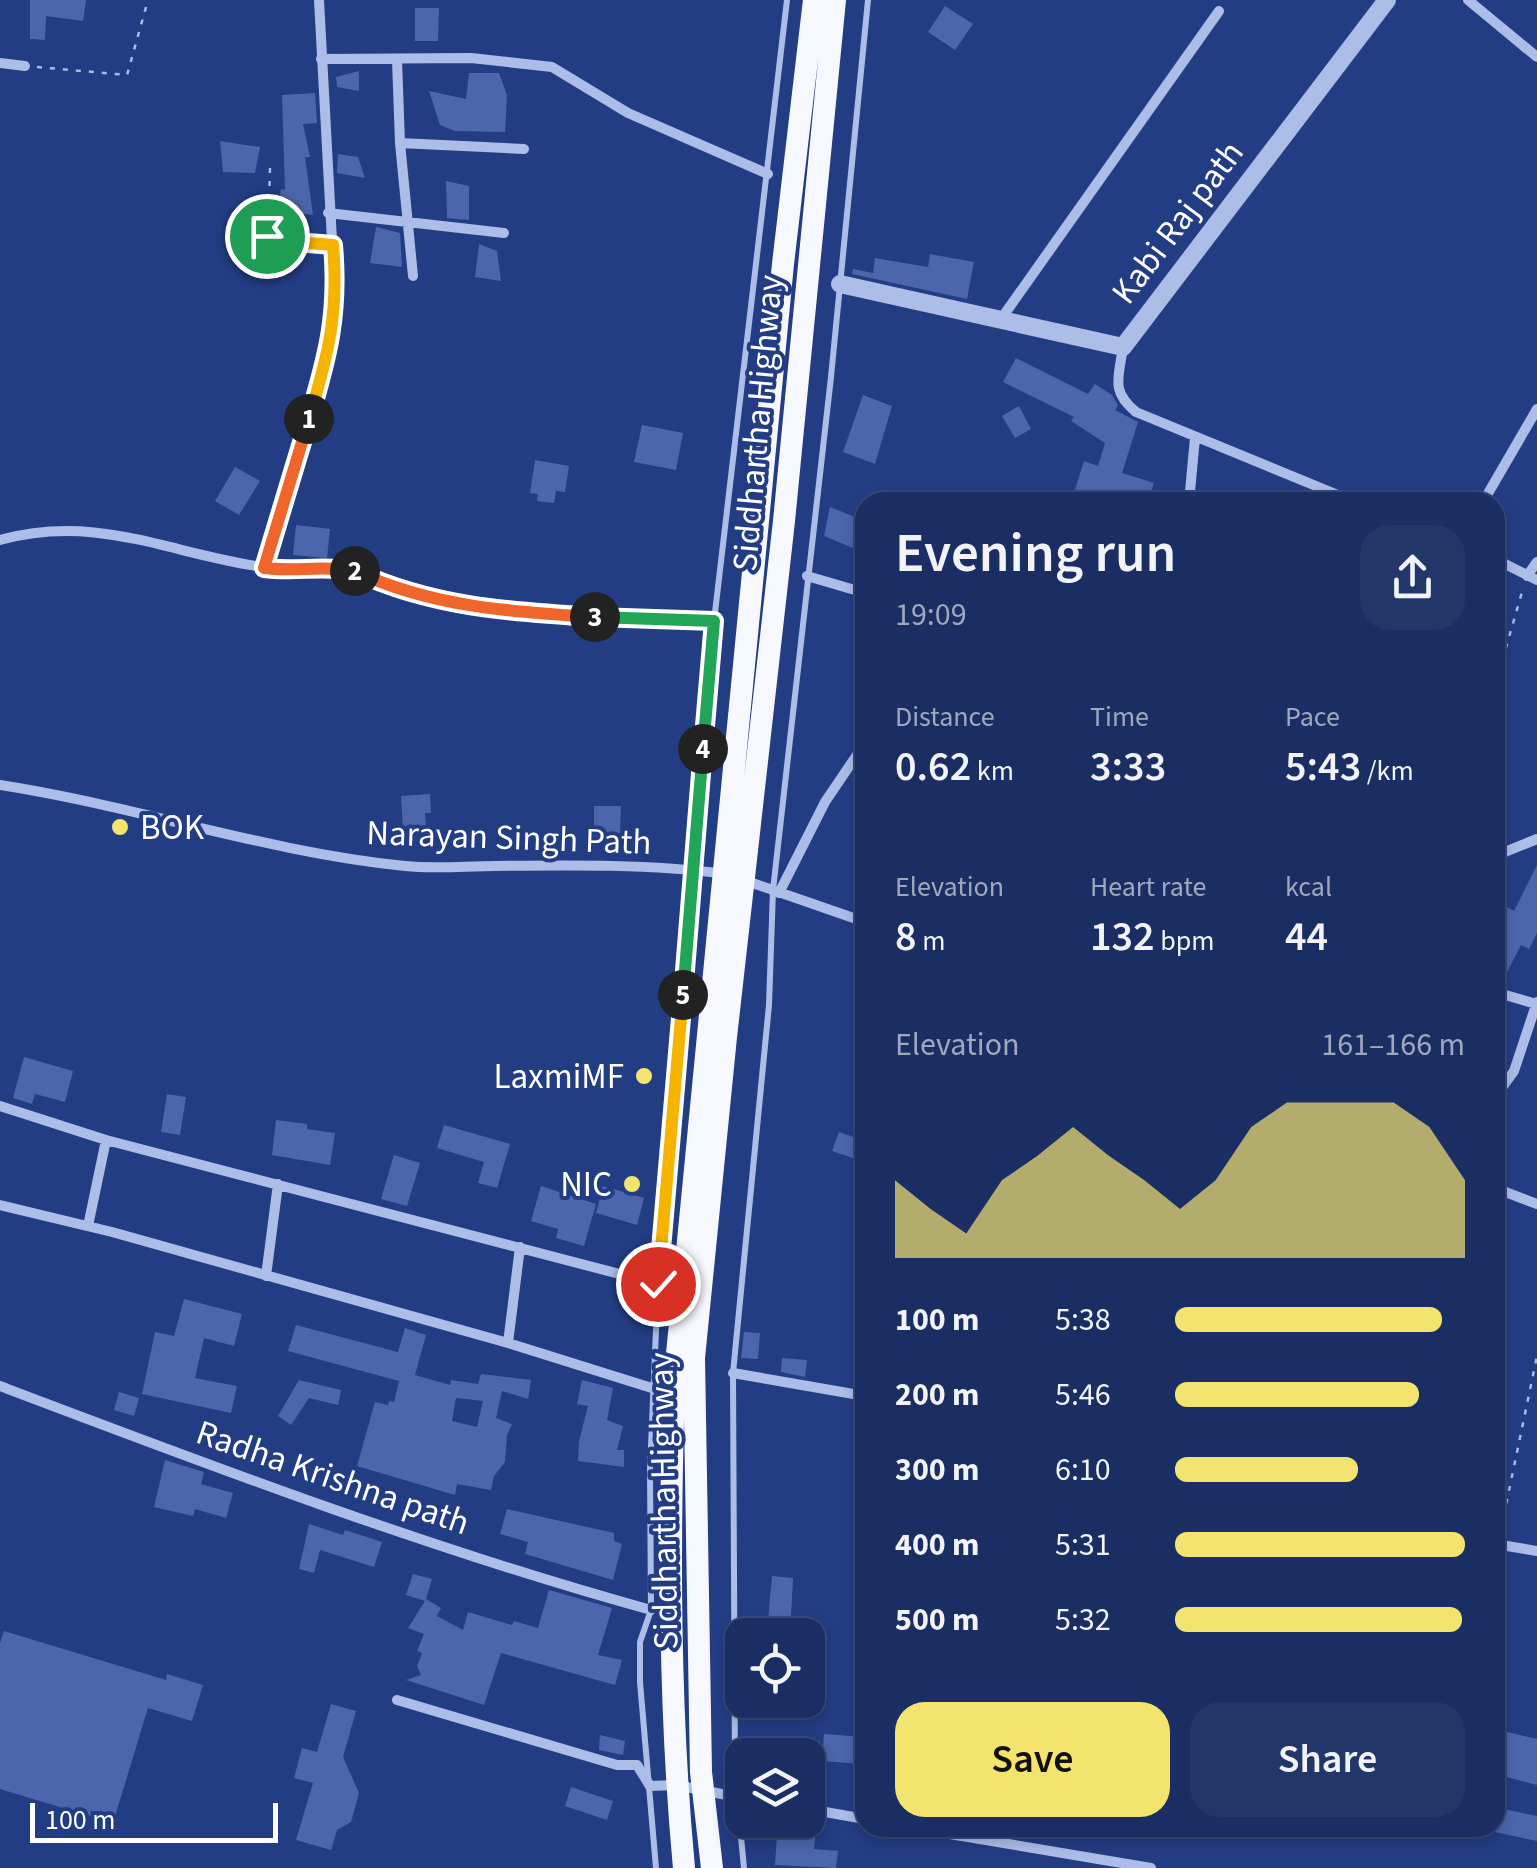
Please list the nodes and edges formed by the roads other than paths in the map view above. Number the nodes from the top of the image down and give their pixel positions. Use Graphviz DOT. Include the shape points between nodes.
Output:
graph roads {
  1 [pos="319,0"];
  2 [pos="787,0"];
  3 [pos="814,0"];
  4 [pos="834,0"];
  5 [pos="868,0"];
  6 [pos="1387,0"];
  7 [pos="1468,0"];
  8 [pos="1218,12"];
  9 [pos="1537,57"];
  10 [pos="321,59"];
  11 [pos="398,60"];
  12 [pos="0,63"];
  13 [pos="25,66"];
  14 [pos="400,143"];
  15 [pos="524,149"];
  16 [pos="768,174"];
  17 [pos="328,213"];
  18 [pos="408,224"];
  19 [pos="504,232"];
  20 [pos="413,276"];
  21 [pos="840,284"];
  22 [pos="1001,319"];
  23 [pos="1124,347"];
  24 [pos="1537,409"];
  25 [pos="1195,438"];
  26 [pos="1190,492"];
  27 [pos="1316,492"];
  28 [pos="1489,492"];
  29 [pos="0,540"];
  30 [pos="1537,562"];
  31 [pos="1505,564"];
  32 [pos="264,568"];
  33 [pos="807,576"];
  34 [pos="1532,578"];
  35 [pos="855,590"];
  36 [pos="714,621"];
  37 [pos="855,758"];
  38 [pos="0,785"];
  39 [pos="1537,840"];
  40 [pos="1505,852"];
  41 [pos="693,872"];
  42 [pos="734,877"];
  43 [pos="776,891"];
  44 [pos="855,919"];
  45 [pos="1505,995"];
  46 [pos="1537,1003"];
  47 [pos="1505,1084"];
  48 [pos="0,1106"];
  49 [pos="106,1140"];
  50 [pos="278,1184"];
  51 [pos="1505,1192"];
  52 [pos="1537,1204"];
  53 [pos="0,1205"];
  54 [pos="88,1226"];
  55 [pos="520,1247"];
  56 [pos="266,1276"];
  57 [pos="658,1284"];
  58 [pos="508,1343"];
  59 [pos="733,1373"];
  60 [pos="0,1386"];
  61 [pos="655,1389"];
  62 [pos="855,1394"];
  63 [pos="1505,1546"];
  64 [pos="1537,1551"];
  65 [pos="650,1610"];
  66 [pos="396,1700"];
  67 [pos="738,1738"];
  68 [pos="676,1785"];
  69 [pos="650,1786"];
  70 [pos="703,1790"];
  71 [pos="725,1795"];
  72 [pos="825,1812"];
  73 [pos="855,1817"];
  74 [pos="967,1837"];
  75 [pos="742,1838"];
  76 [pos="656,1868"];
  77 [pos="684,1868"];
  78 [pos="712,1868"];
  79 [pos="744,1868"];
  80 [pos="1150,1868"];
  1 -- 10 [label="street"];
  2 -- 16 [label="lane"];
  3 -- 42 [label="highway, Siddhartha Highway" via="783,264"];
  4 -- 42 [label="highway, Siddhartha Highway" via="784,521"];
  5 -- 21 [label="lane"];
  6 -- 23 [label="street, Kabi Raj path"];
  7 -- 9 [label="street"];
  8 -- 22 [label="street"];
  10 -- 11 [label="street"];
  10 -- 17 [label="street"];
  11 -- 14 [label="street"];
  11 -- 16 [label="street" via="470,58 552,67 661,130"];
  12 -- 13 [label="street"];
  14 -- 15 [label="street"];
  14 -- 18 [label="street"];
  16 -- 36 [label="lane"];
  17 -- 18 [label="street"];
  17 -- 32 [label="street" via="336,314"];
  18 -- 19 [label="street"];
  18 -- 20 [label="street"];
  21 -- 22 [label="street, Kabi Raj path"];
  21 -- 33 [label="lane"];
  22 -- 23 [label="street, Kabi Raj path"];
  23 -- 25 [label="street" via="1122,401"];
  24 -- 28 [label="street"];
  25 -- 26 [label="street"];
  25 -- 27 [label="street"];
  29 -- 32 [label="street" via="108,532"];
  30 -- 34 [label="street"];
  31 -- 34 [label="street"];
  32 -- 36 [label="street" via="353,570 446,603 530,613"];
  33 -- 35 [label="street"];
  33 -- 43 [label="lane"];
  36 -- 41 [label="lane"];
  37 -- 43 [label="street"];
  38 -- 41 [label="street, Narayan Singh Path" via="358,860"];
  39 -- 40 [label="street"];
  41 -- 42 [label="street, Narayan Singh Path"];
  41 -- 57 [label="lane"];
  42 -- 43 [label="street, Narayan Singh Path"];
  42 -- 68 [label="highway, Siddhartha Highway" via="674,1385"];
  42 -- 70 [label="highway, Siddhartha Highway" via="726,1037 694,1358"];
  43 -- 44 [label="street, Narayan Singh Path"];
  43 -- 59 [label="lane"];
  45 -- 46 [label="street"];
  46 -- 47 [label="street"];
  48 -- 49 [label="street"];
  49 -- 50 [label="street"];
  49 -- 54 [label="street"];
  50 -- 55 [label="street"];
  50 -- 56 [label="street"];
  51 -- 52 [label="street"];
  53 -- 54 [label="street"];
  54 -- 56 [label="street"];
  55 -- 57 [label="street"];
  55 -- 58 [label="street"];
  56 -- 58 [label="street"];
  57 -- 61 [label="lane"];
  58 -- 61 [label="street"];
  59 -- 62 [label="street"];
  59 -- 67 [label="lane"];
  60 -- 65 [label="street, Radha Krishna path" via="362,1518"];
  61 -- 65 [label="lane"];
  63 -- 64 [label="street"];
  65 -- 69 [label="lane" via="640,1642 640,1682"];
  66 -- 69 [label="street" via="617,1765 637,1765"];
  68 -- 69 [label="street"];
  68 -- 70 [label="street"];
  68 -- 77 [label="highway, Siddhartha Highway"];
  69 -- 76 [label="lane"];
  70 -- 71 [label="street"];
  70 -- 78 [label="highway, Siddhartha Highway"];
  72 -- 73 [label="street"];
  74 -- 80 [label="street"];
  75 -- 79 [label="lane"];
}
